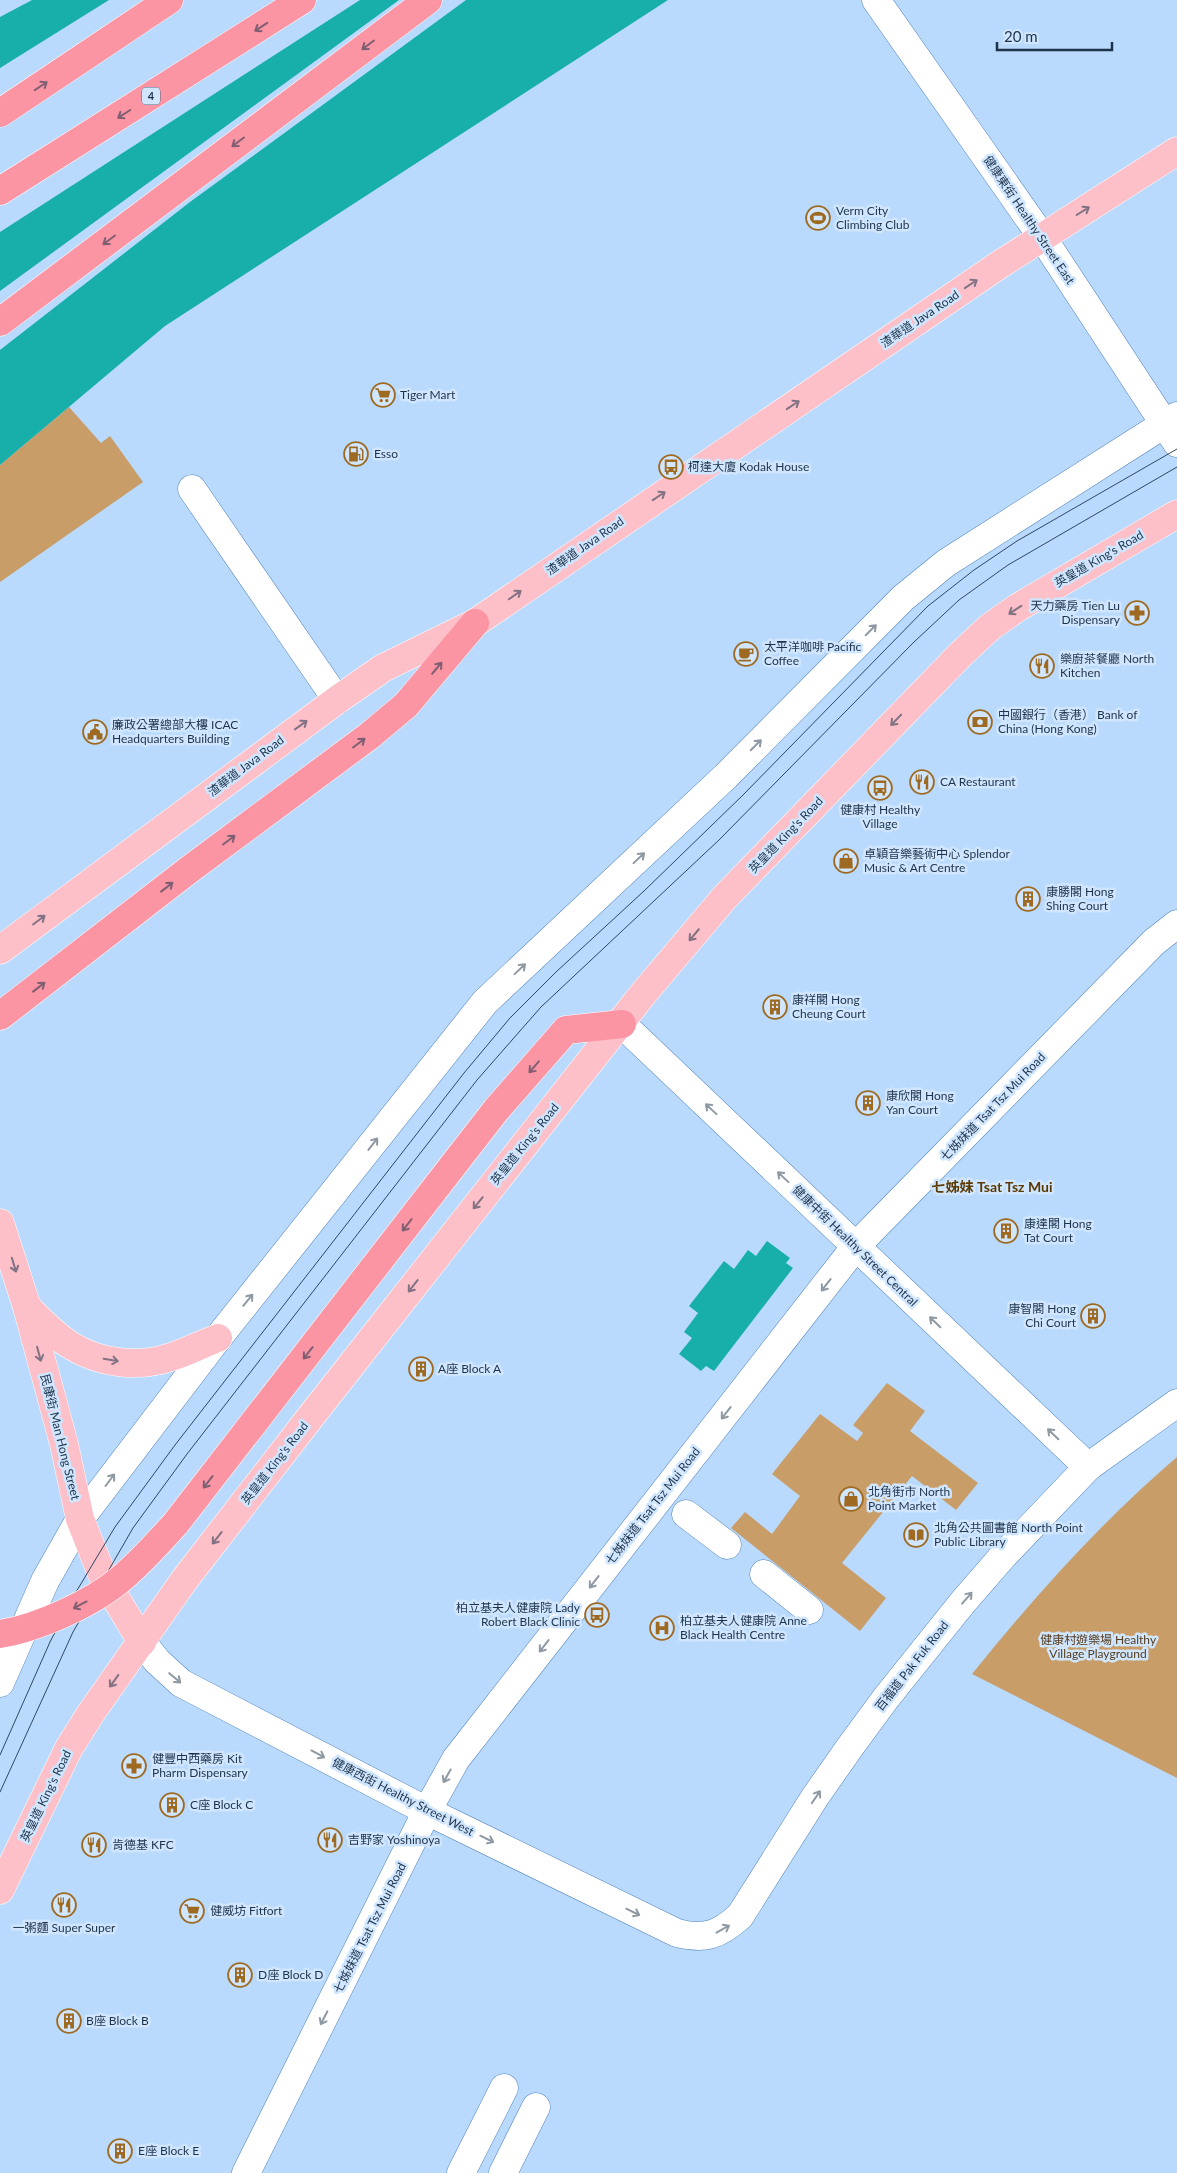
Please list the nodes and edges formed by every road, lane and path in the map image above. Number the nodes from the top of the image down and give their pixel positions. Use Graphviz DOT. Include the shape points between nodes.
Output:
graph roads {
  1 [pos="170,0"];
  2 [pos="302,0"];
  3 [pos="428,0"];
  4 [pos="876,0"];
  5 [pos="0,113"];
  6 [pos="1177,151"];
  7 [pos="0,192"];
  8 [pos="1042,237"];
  9 [pos="0,322"];
  10 [pos="1173,427"];
  11 [pos="192,489"];
  12 [pos="1177,514"];
  13 [pos="475,623"];
  14 [pos="337,700"];
  15 [pos="1177,924"];
  16 [pos="0,950"];
  17 [pos="0,1016"];
  18 [pos="622,1024"];
  19 [pos="0,1223"];
  20 [pos="856,1246"];
  21 [pos="26,1307"];
  22 [pos="218,1338"];
  23 [pos="1177,1403"];
  24 [pos="1088,1468"];
  25 [pos="686,1514"];
  26 [pos="80,1519"];
  27 [pos="727,1545"];
  28 [pos="764,1574"];
  29 [pos="809,1610"];
  30 [pos="0,1634"];
  31 [pos="142,1642"];
  32 [pos="0,1683"];
  33 [pos="428,1811"];
  34 [pos="0,1890"];
  35 [pos="677,1933"];
  36 [pos="504,2088"];
  37 [pos="536,2107"];
  38 [pos="246,2173"];
  39 [pos="461,2173"];
  40 [pos="503,2173"];
  5 -- 1 [label="highway, one-way"];
  2 -- 7 [label="highway, 4, one-way"];
  3 -- 9 [label="highway, one-way"];
  4 -- 8 [label="street, 健康東街 Healthy Street East"];
  8 -- 6 [label="main road, 渣華道 Java Road, one-way"];
  8 -- 10 [label="street, 健康東街 Healthy Street East"];
  13 -- 8 [label="main road, 渣華道 Java Road, one-way"];
  22 -- 10 [label="street, one-way" via="485,1002 726,776 903,598 946,562"];
  11 -- 14 [label="street"];
  12 -- 18 [label="main road, 英皇道 King's Road, one-way" via="1017,608 978,638 725,898 643,994"];
  13 -- 14 [label="main road, 渣華道 Java Road" via="382,668"];
  17 -- 13 [label="highway, one-way" via="369,736 406,705"];
  16 -- 14 [label="main road, 渣華道 Java Road, one-way"];
  15 -- 20 [label="street, 七姊妹道 Tsat Tsz Mui Road" via="1154,942"];
  20 -- 18 [label="street, 健康中街 Healthy Street Central, one-way"];
  18 -- 30 [label="highway, one-way, bridge" via="566,1030 496,1110 153,1550 121,1580 81,1604 38,1624"];
  18 -- 31 [label="main road, 英皇道 King's Road, one-way" via="312,1415 185,1579"];
  19 -- 21 [label="main road, 民康街 Man Hong Street, one-way"];
  24 -- 20 [label="street, 健康中街 Healthy Street Central, one-way"];
  20 -- 33 [label="street, 七姊妹道 Tsat Tsz Mui Road, one-way" via="456,1759"];
  21 -- 22 [label="main road, one-way" via="72,1346 108,1360 141,1364 171,1357"];
  21 -- 26 [label="main road, 民康街 Man Hong Street, one-way" via="64,1444"];
  26 -- 22 [label="street, one-way"];
  23 -- 24 [label="street, 百福道 Pak Fuk Road"];
  35 -- 24 [label="street, 百福道 Pak Fuk Road, one-way" via="694,1937 711,1935 727,1928 740,1916 815,1797 924,1649 994,1566"];
  25 -- 27 [label="street"];
  26 -- 31 [label="main road, 民康街 Man Hong Street" via="104,1577"];
  26 -- 32 [label="street" via="45,1581"];
  28 -- 29 [label="street"];
  31 -- 33 [label="street, 健康西街 Healthy Street West, one-way" via="181,1683"];
  31 -- 34 [label="main road, 英皇道 King's Road, one-way" via="69,1748"];
  33 -- 35 [label="street, 健康西街 Healthy Street West, one-way"];
  33 -- 38 [label="street, 七姊妹道 Tsat Tsz Mui Road, one-way"];
  36 -- 39 [label="street"];
  37 -- 40 [label="street"];
}
